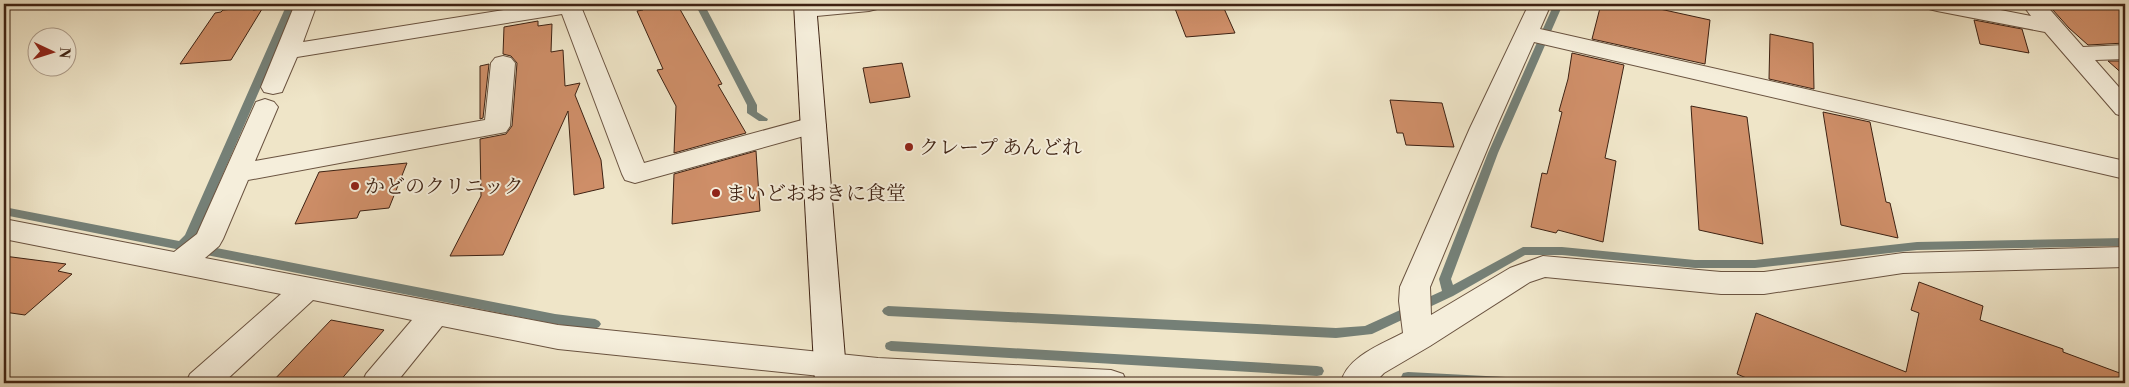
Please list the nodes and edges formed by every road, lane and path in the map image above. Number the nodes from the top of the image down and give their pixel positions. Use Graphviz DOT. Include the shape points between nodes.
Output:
graph roads {
  1 [pos="306,4"];
  2 [pos="870,4"];
  3 [pos="1540,4"];
  4 [pos="1937,4"];
  5 [pos="2033,4"];
  6 [pos="570,5"];
  7 [pos="805,7"];
  8 [pos="2053,27"];
  9 [pos="1536,36"];
  10 [pos="289,51"];
  11 [pos="2125,52"];
  12 [pos="2078,54"];
  13 [pos="503,63"];
  14 [pos="2125,109"];
  15 [pos="813,126"];
  16 [pos="2125,170"];
  17 [pos="237,172"];
  18 [pos="4,229"];
  19 [pos="192,254"];
  20 [pos="2125,257"];
  21 [pos="306,288"];
  22 [pos="435,313"];
  23 [pos="1417,320"];
  24 [pos="830,374"];
  25 [pos="202,383"];
  26 [pos="378,383"];
  27 [pos="1111,383"];
  28 [pos="1357,383"];
  1 -- 10 [label="street"];
  2 -- 7 [label="street"];
  3 -- 9 [label="street"];
  4 -- 8 [label="street"];
  5 -- 8 [label="street"];
  6 -- 10 [label="street"];
  6 -- 15 [label="street" via="635,174"];
  7 -- 15 [label="street"];
  8 -- 12 [label="street"];
  9 -- 16 [label="street"];
  9 -- 23 [label="street" via="1437,232 1415,287"];
  10 -- 17 [label="street"];
  11 -- 12 [label="street"];
  12 -- 14 [label="street"];
  13 -- 17 [label="street" via="497,126"];
  15 -- 24 [label="street"];
  17 -- 19 [label="street" via="208,239"];
  18 -- 19 [label="street"];
  19 -- 21 [label="street"];
  20 -- 23 [label="street" via="1904,263 1764,283 1721,283 1543,266"];
  21 -- 22 [label="street"];
  21 -- 25 [label="street"];
  22 -- 24 [label="street" via="558,337"];
  22 -- 26 [label="street"];
  23 -- 28 [label="street"];
  24 -- 27 [label="street" via="888,371"];
}
